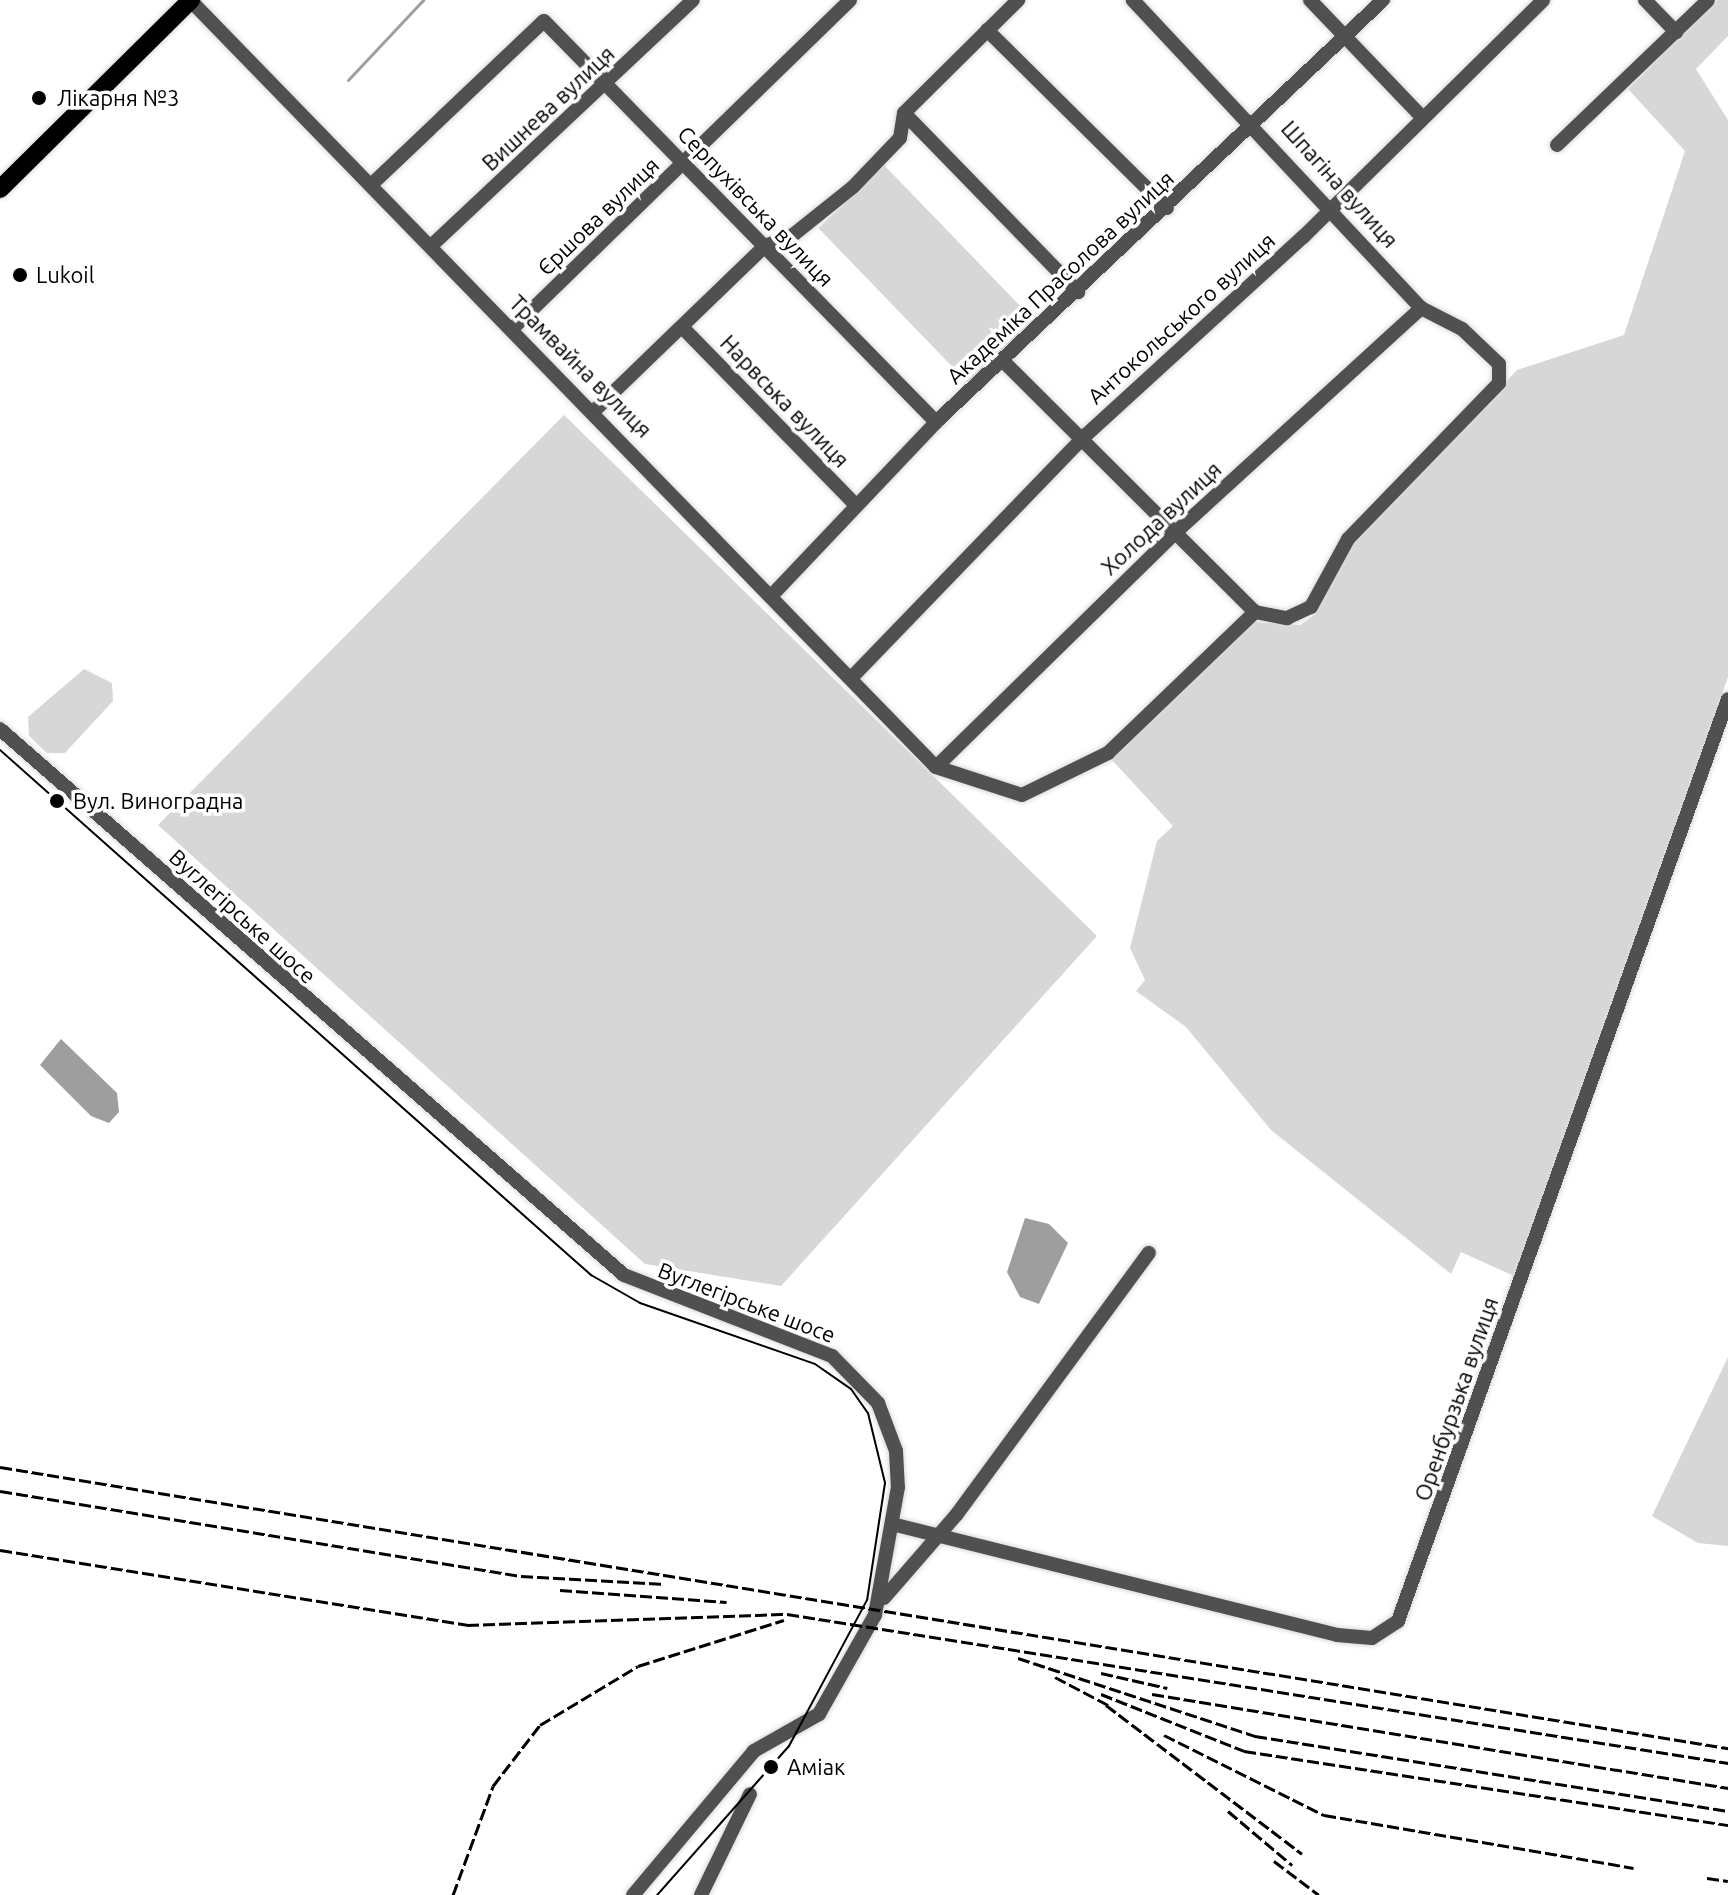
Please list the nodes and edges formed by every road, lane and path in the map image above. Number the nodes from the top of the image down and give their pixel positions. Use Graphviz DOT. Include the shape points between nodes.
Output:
graph roads {
  1 [pos="190,0"];
  2 [pos="693,0"];
  3 [pos="850,0"];
  4 [pos="1018,0"];
  5 [pos="1133,0"];
  6 [pos="1310,0"];
  7 [pos="1383,0"];
  8 [pos="1543,0"];
  9 [pos="1645,0"];
  10 [pos="1708,0"];
  11 [pos="987,30"];
  12 [pos="1676,32"];
  13 [pos="1346,36"];
  14 [pos="607,84"];
  15 [pos="904,113"];
  16 [pos="1421,116"];
  17 [pos="1255,124"];
  18 [pos="1557,145"];
  19 [pos="684,163"];
  20 [pos="371,185"];
  21 [pos="0,189"];
  22 [pos="1330,203"];
  23 [pos="1167,208"];
  24 [pos="431,246"];
  25 [pos="765,246"];
  26 [pos="1078,292"];
  27 [pos="1421,308"];
  28 [pos="513,328"];
  29 [pos="683,328"];
  30 [pos="1004,362"];
  31 [pos="594,411"];
  32 [pos="936,422"];
  33 [pos="1086,435"];
  34 [pos="856,505"];
  35 [pos="1177,531"];
  36 [pos="774,593"];
  37 [pos="1255,612"];
  38 [pos="854,675"];
  39 [pos="1728,699"];
  40 [pos="0,729"];
  41 [pos="936,767"];
  42 [pos="1149,1253"];
  43 [pos="896,1525"];
  44 [pos="942,1534"];
  45 [pos="881,1601"];
  46 [pos="750,1794"];
  47 [pos="633,1895"];
  48 [pos="701,1895"];
  1 -- 20 [label="street, Трамвайна вулиця"];
  1 -- 21 [label="main road"];
  2 -- 14 [label="street, Вишнева вулиця"];
  3 -- 19 [label="street, Єршова вулиця"];
  4 -- 11 [label="street"];
  5 -- 17 [label="street, Шпагіна вулиця"];
  6 -- 13 [label="street"];
  7 -- 13 [label="street, Академіка Прасолова вулиця"];
  8 -- 16 [label="street, Антокольського вулиця"];
  9 -- 12 [label="street"];
  10 -- 12 [label="street"];
  11 -- 15 [label="street"];
  11 -- 23 [label="street"];
  12 -- 18 [label="street"];
  13 -- 16 [label="street"];
  13 -- 17 [label="street, Академіка Прасолова вулиця"];
  14 -- 19 [label="street, Серпухівська вулиця"];
  14 -- 20 [label="street, Серпухівська вулиця" via="544,21"];
  14 -- 24 [label="street, Вишнева вулиця"];
  15 -- 25 [label="street" via="900,138 853,187 793,235"];
  15 -- 26 [label="street"];
  16 -- 22 [label="street, Антокольського вулиця"];
  17 -- 22 [label="street, Шпагіна вулиця"];
  17 -- 23 [label="street, Академіка Прасолова вулиця"];
  19 -- 25 [label="street, Серпухівська вулиця"];
  19 -- 28 [label="street, Єршова вулиця"];
  20 -- 24 [label="street, Трамвайна вулиця"];
  22 -- 27 [label="street, Шпагіна вулиця"];
  22 -- 33 [label="street, Антокольського вулиця" via="1303,237"];
  23 -- 26 [label="street, Академіка Прасолова вулиця"];
  24 -- 28 [label="street, Трамвайна вулиця"];
  25 -- 29 [label="street"];
  25 -- 32 [label="street, Серпухівська вулиця"];
  26 -- 30 [label="street, Академіка Прасолова вулиця"];
  27 -- 35 [label="street, Холода вулиця"];
  27 -- 37 [label="street, Шпагіна вулиця" via="1462,329 1499,364 1493,394 1348,539 1311,607 1287,618"];
  28 -- 31 [label="street, Трамвайна вулиця"];
  29 -- 31 [label="street"];
  29 -- 34 [label="street, Нарвська вулиця"];
  30 -- 32 [label="street, Академіка Прасолова вулиця"];
  30 -- 33 [label="street"];
  31 -- 36 [label="street, Трамвайна вулиця"];
  32 -- 34 [label="street, Академіка Прасолова вулиця"];
  33 -- 35 [label="street"];
  33 -- 38 [label="street, Антокольського вулиця"];
  34 -- 36 [label="street, Академіка Прасолова вулиця"];
  35 -- 37 [label="street"];
  35 -- 41 [label="street, Холода вулиця"];
  36 -- 38 [label="street, Трамвайна вулиця"];
  37 -- 41 [label="street" via="1108,753 1022,795"];
  38 -- 41 [label="street, Трамвайна вулиця"];
  39 -- 44 [label="street, Оренбурзька вулиця" via="1398,1621 1372,1638 1337,1635"];
  40 -- 43 [label="street, Вуглегірське шосе" via="624,1275 843,1364 873,1396 891,1432"];
  42 -- 44 [label="street"];
  43 -- 44 [label="street, Оренбурзька вулиця"];
  43 -- 45 [label="street, Вуглегірське шосе"];
  44 -- 45 [label="street"];
  45 -- 47 [label="street, Вуглегірське шосе" via="819,1714 754,1751"];
  46 -- 48 [label="street"];
}
